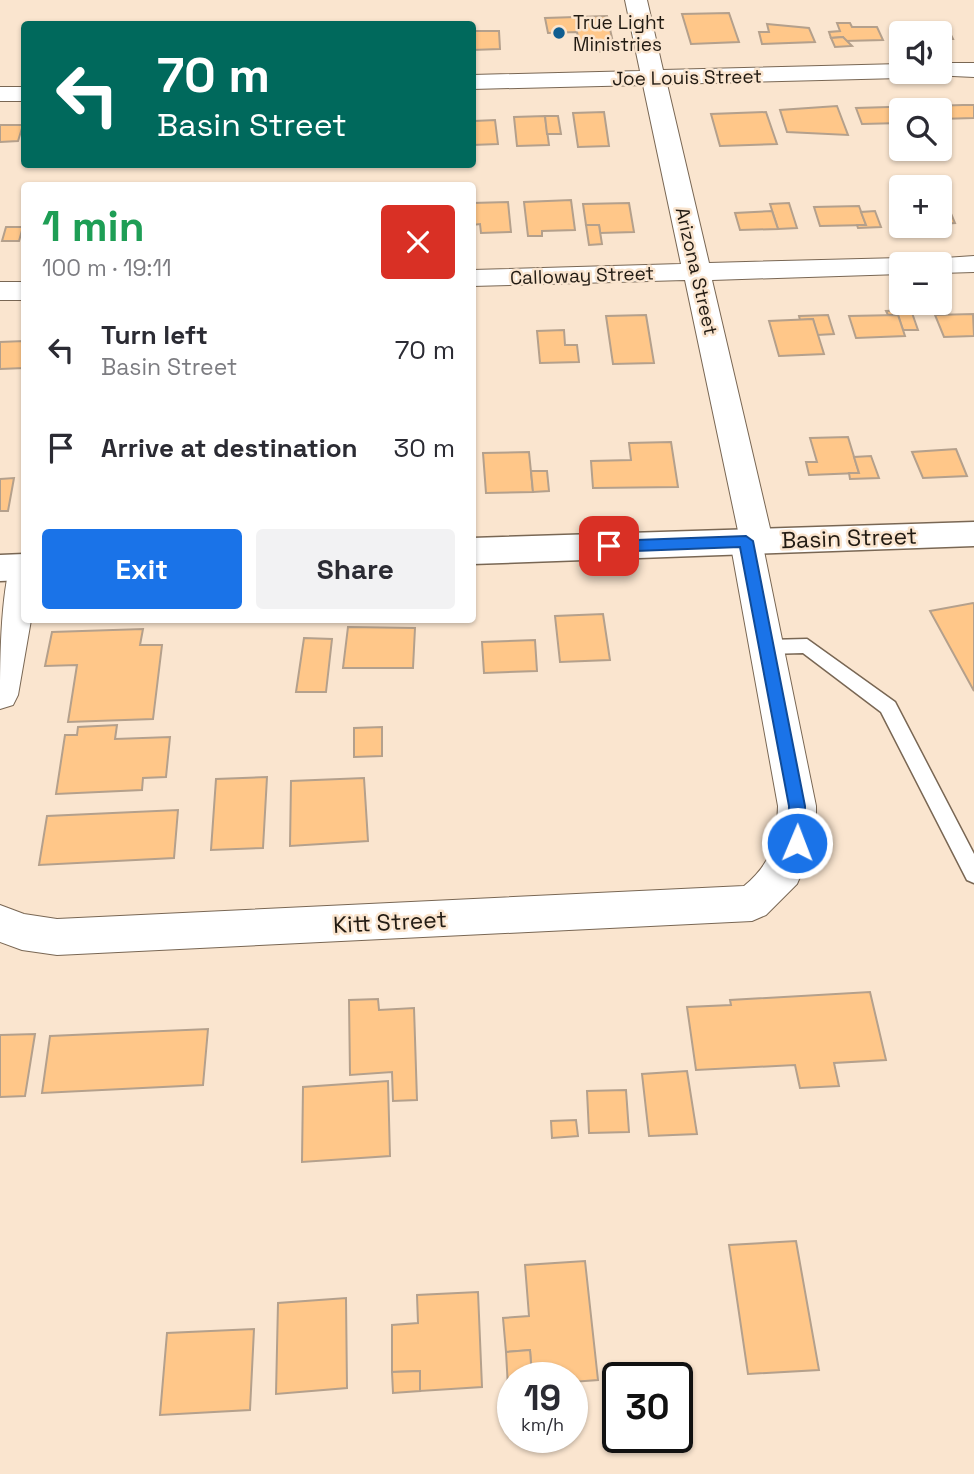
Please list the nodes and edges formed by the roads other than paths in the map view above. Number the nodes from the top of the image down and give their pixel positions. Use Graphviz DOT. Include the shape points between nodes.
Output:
graph roads {
  1 [pos="636,0"];
  2 [pos="974,69"];
  3 [pos="952,70"];
  4 [pos="889,71"];
  5 [pos="653,78"];
  6 [pos="476,82"];
  7 [pos="0,94"];
  8 [pos="21,94"];
  9 [pos="974,264"];
  10 [pos="952,265"];
  11 [pos="889,266"];
  12 [pos="697,272"];
  13 [pos="476,278"];
  14 [pos="21,290"];
  15 [pos="0,291"];
  16 [pos="974,534"];
  17 [pos="751,541"];
  18 [pos="476,551"];
  19 [pos="21,567"];
  20 [pos="0,568"];
  21 [pos="21,583"];
  22 [pos="766,647"];
  23 [pos="0,695"];
  24 [pos="974,874"];
  25 [pos="775,885"];
  26 [pos="0,923"];
  1 -- 5 [label="street, Arizona Street"];
  2 -- 3 [label="street"];
  4 -- 5 [label="street, Joe Louis Street"];
  5 -- 6 [label="street, Joe Louis Street"];
  5 -- 12 [label="street, Arizona Street"];
  7 -- 8 [label="street"];
  9 -- 10 [label="street"];
  11 -- 12 [label="street, Calloway Street"];
  12 -- 13 [label="street, Calloway Street"];
  12 -- 17 [label="street, Arizona Street"];
  14 -- 15 [label="street"];
  16 -- 17 [label="street, Basin Street"];
  17 -- 18 [label="street, Basin Street"];
  17 -- 22 [label="street, Arizona Street"];
  19 -- 20 [label="street"];
  21 -- 23 [label="street"];
  22 -- 24 [label="lane" via="807,646 888,707"];
  22 -- 25 [label="street, Arizona Street" via="797,806 797,843"];
  25 -- 26 [label="street, Kitt Street" via="752,903 710,907 57,937"];
}
